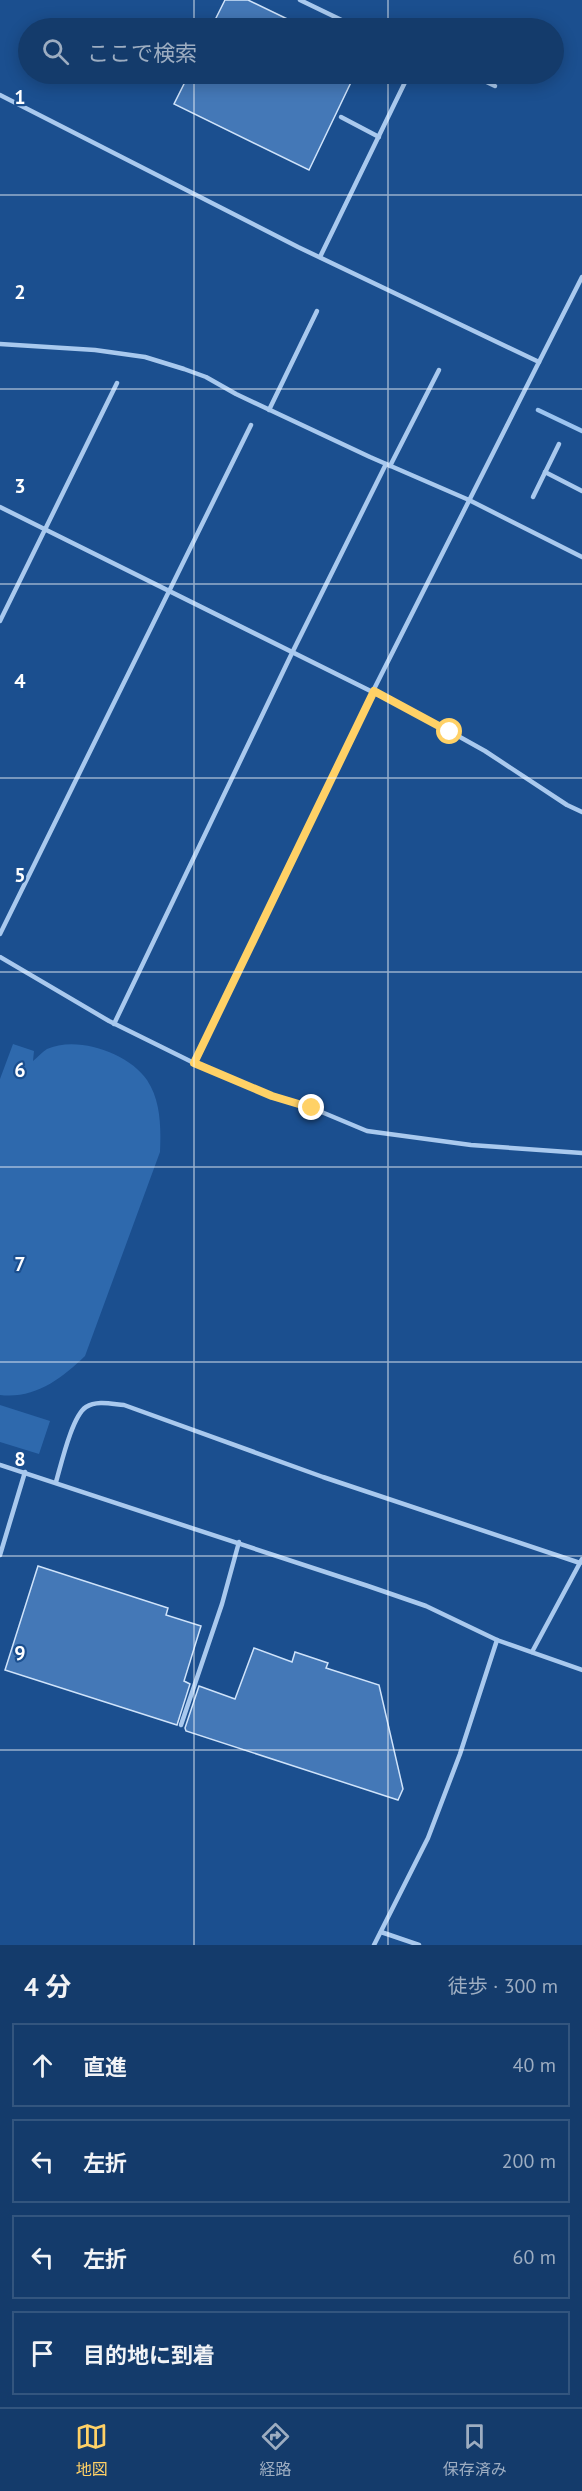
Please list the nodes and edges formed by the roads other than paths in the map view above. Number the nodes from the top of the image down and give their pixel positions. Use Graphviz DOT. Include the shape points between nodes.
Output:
graph roads {
  1 [pos="300,0"];
  2 [pos="337,18"];
  3 [pos="404,84"];
  4 [pos="491,84"];
  5 [pos="495,86"];
  6 [pos="0,95"];
  7 [pos="341,117"];
  8 [pos="379,136"];
  9 [pos="320,257"];
  10 [pos="582,277"];
  11 [pos="317,311"];
  12 [pos="0,344"];
  13 [pos="539,362"];
  14 [pos="439,370"];
  15 [pos="117,383"];
  16 [pos="269,410"];
  17 [pos="251,424"];
  18 [pos="560,444"];
  19 [pos="388,465"];
  20 [pos="545,472"];
  21 [pos="582,491"];
  22 [pos="533,497"];
  23 [pos="470,500"];
  24 [pos="0,507"];
  25 [pos="45,530"];
  26 [pos="582,557"];
  27 [pos="170,591"];
  28 [pos="0,621"];
  29 [pos="292,652"];
  30 [pos="374,691"];
  31 [pos="582,812"];
  32 [pos="0,934"];
  33 [pos="0,957"];
  34 [pos="114,1023"];
  35 [pos="194,1063"];
  36 [pos="582,1152"];
  37 [pos="0,1465"];
  38 [pos="25,1472"];
  39 [pos="56,1482"];
  40 [pos="3,1536"];
  41 [pos="239,1542"];
  42 [pos="0,1554"];
  43 [pos="581,1561"];
  44 [pos="497,1640"];
  45 [pos="532,1652"];
  46 [pos="582,1670"];
  47 [pos="181,1725"];
  48 [pos="381,1932"];
  49 [pos="374,1945"];
  50 [pos="419,1945"];
  1 -- 2 [label="lane"];
  3 -- 8 [label="lane"];
  4 -- 5 [label="lane"];
  6 -- 9 [label="lane"];
  7 -- 8 [label="lane"];
  8 -- 9 [label="lane"];
  9 -- 13 [label="lane"];
  10 -- 13 [label="lane"];
  11 -- 16 [label="lane"];
  12 -- 16 [label="lane" via="145,357 206,377"];
  13 -- 23 [label="lane"];
  14 -- 19 [label="lane"];
  15 -- 25 [label="lane"];
  16 -- 19 [label="lane"];
  17 -- 27 [label="lane"];
  18 -- 20 [label="lane"];
  19 -- 23 [label="lane"];
  19 -- 29 [label="lane"];
  20 -- 21 [label="lane"];
  20 -- 22 [label="lane"];
  23 -- 26 [label="lane"];
  23 -- 30 [label="lane"];
  24 -- 25 [label="lane"];
  25 -- 27 [label="lane"];
  25 -- 28 [label="lane"];
  27 -- 29 [label="lane"];
  27 -- 32 [label="lane"];
  29 -- 30 [label="lane"];
  29 -- 34 [label="lane"];
  30 -- 31 [label="lane" via="484,751"];
  30 -- 35 [label="lane"];
  33 -- 34 [label="lane"];
  34 -- 35 [label="lane"];
  35 -- 36 [label="lane" via="367,1131 471,1145"];
  37 -- 38 [label="lane"];
  38 -- 39 [label="lane"];
  38 -- 40 [label="lane"];
  39 -- 41 [label="lane"];
  39 -- 43 [label="lane" via="77,1419 86,1407 101,1402 124,1405 323,1477"];
  40 -- 42 [label="lane"];
  41 -- 44 [label="lane" via="426,1606"];
  41 -- 47 [label="lane"];
  43 -- 45 [label="lane"];
  44 -- 45 [label="lane"];
  44 -- 48 [label="lane" via="428,1838"];
  45 -- 46 [label="lane"];
  48 -- 49 [label="lane"];
  48 -- 50 [label="lane"];
}
